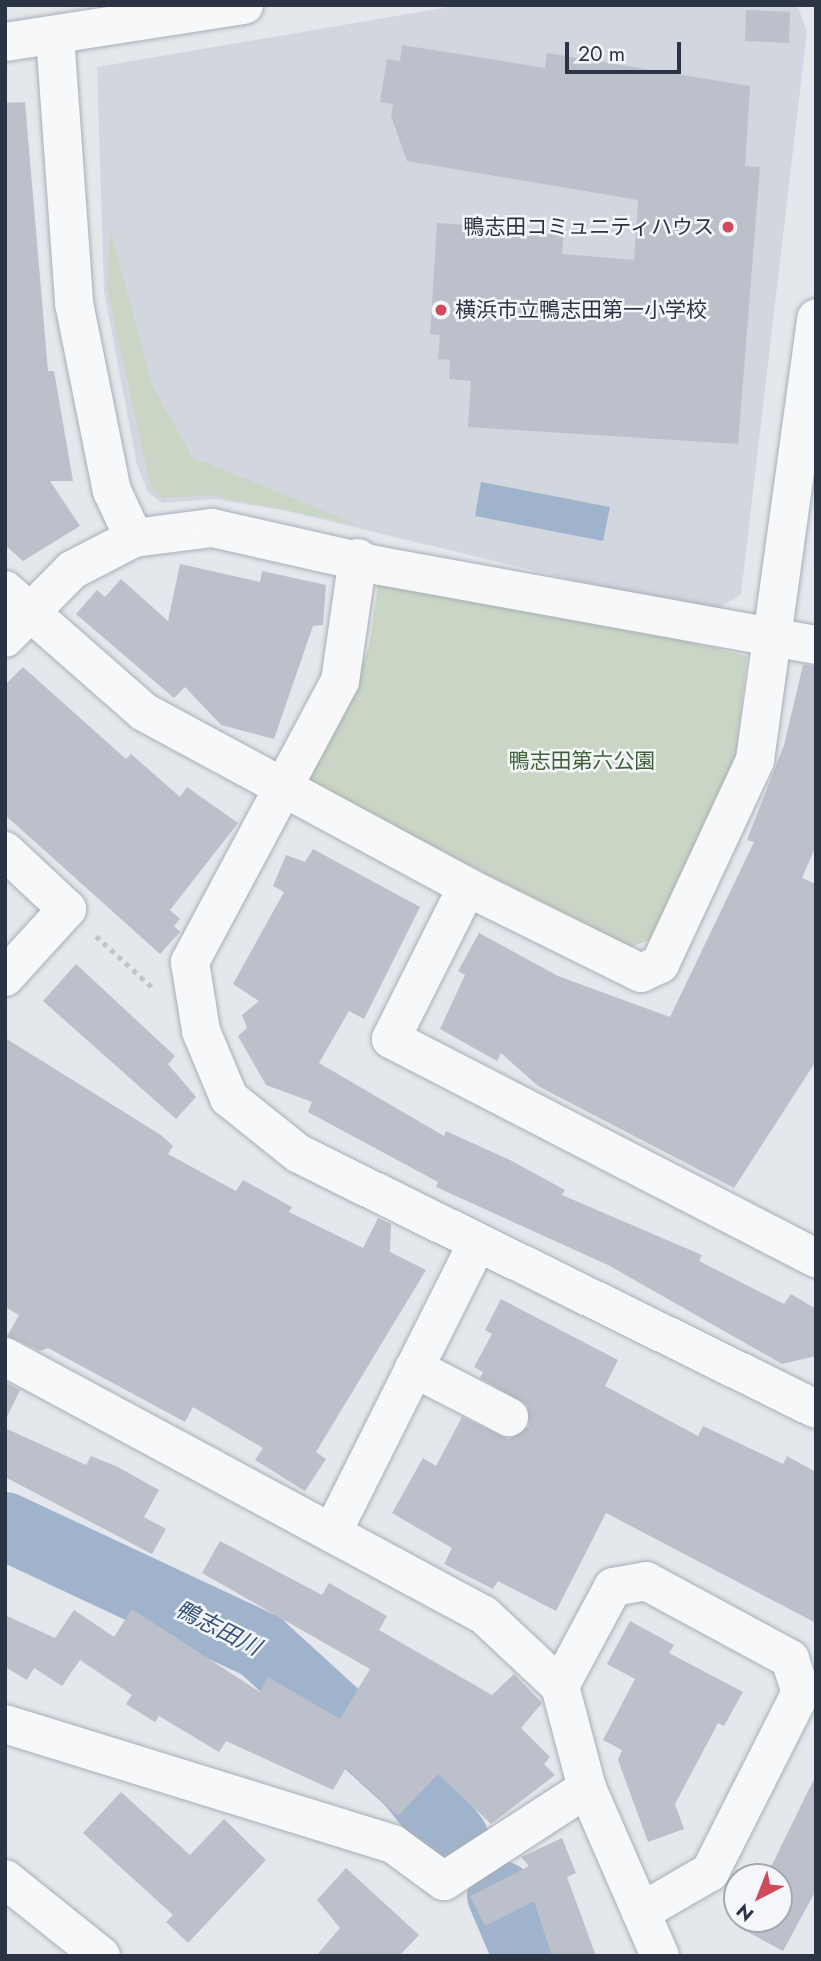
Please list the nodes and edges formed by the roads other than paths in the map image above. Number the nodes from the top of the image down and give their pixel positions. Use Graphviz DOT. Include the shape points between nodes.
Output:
graph roads {
  1 [pos="244,5"];
  2 [pos="55,36"];
  3 [pos="5,42"];
  4 [pos="816,317"];
  5 [pos="810,415"];
  6 [pos="134,538"];
  7 [pos="358,558"];
  8 [pos="13,613"];
  9 [pos="776,636"];
  10 [pos="816,645"];
  11 [pos="284,787"];
  12 [pos="5,851"];
  13 [pos="467,887"];
  14 [pos="5,977"];
  15 [pos="476,1245"];
  16 [pos="816,1258"];
  17 [pos="5,1357"];
  18 [pos="414,1368"];
  19 [pos="816,1409"];
  20 [pos="509,1417"];
  21 [pos="332,1533"];
  22 [pos="560,1686"];
  23 [pos="5,1724"];
  24 [pos="587,1788"];
  25 [pos="5,1879"];
  26 [pos="641,1912"];
  27 [pos="101,1956"];
  28 [pos="660,1956"];
  1 -- 2 [label="street"];
  2 -- 3 [label="street"];
  2 -- 6 [label="street" via="74,303 112,491"];
  4 -- 5 [label="street"];
  5 -- 9 [label="street"];
  6 -- 7 [label="street" via="212,528"];
  6 -- 8 [label="street" via="72,570"];
  7 -- 9 [label="street"];
  7 -- 11 [label="street" via="340,681"];
  8 -- 11 [label="street" via="144,712"];
  9 -- 10 [label="street"];
  9 -- 13 [label="street" via="755,760 660,964 641,973"];
  11 -- 13 [label="street"];
  11 -- 15 [label="street" via="190,962 201,1031 229,1098 299,1154"];
  12 -- 14 [label="street" via="66,909"];
  13 -- 16 [label="street" via="391,1039"];
  15 -- 18 [label="street"];
  15 -- 19 [label="street"];
  17 -- 21 [label="street"];
  18 -- 20 [label="street"];
  18 -- 21 [label="street"];
  21 -- 22 [label="street" via="484,1615"];
  22 -- 24 [label="street"];
  22 -- 26 [label="street" via="613,1587 646,1581 790,1659 801,1692 710,1872"];
  23 -- 24 [label="street" via="393,1844 444,1881"];
  24 -- 26 [label="street"];
  25 -- 27 [label="street"];
  26 -- 28 [label="street"];
}
